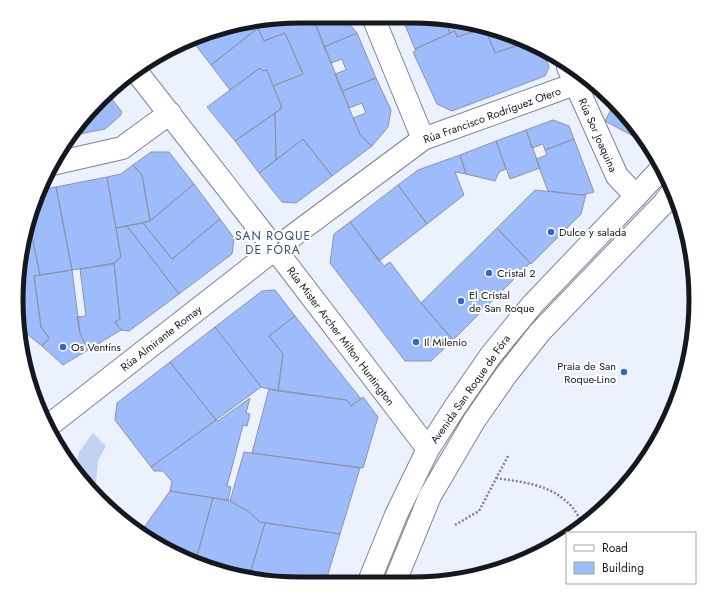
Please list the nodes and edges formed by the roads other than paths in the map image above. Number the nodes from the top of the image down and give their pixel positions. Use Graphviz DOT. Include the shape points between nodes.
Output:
graph roads {
  1 [pos="375,23"];
  2 [pos="139,75"];
  3 [pos="572,76"];
  4 [pos="170,113"];
  5 [pos="423,139"];
  6 [pos="59,162"];
  7 [pos="658,173"];
  8 [pos="636,196"];
  9 [pos="669,197"];
  10 [pos="275,249"];
  11 [pos="52,423"];
  12 [pos="428,449"];
  13 [pos="371,577"];
  14 [pos="397,577"];
  1 -- 5 [label="street"];
  2 -- 4 [label="street, Rúa Mister Archer Milton Huntington"];
  3 -- 5 [label="street, Rúa Francisco Rodríguez Otero"];
  3 -- 8 [label="street, Rúa Sor Joaquina" via="617,176"];
  4 -- 6 [label="street" via="122,148"];
  4 -- 10 [label="street, Rúa Mister Archer Milton Huntington"];
  5 -- 10 [label="street, Rúa Francisco Rodríguez Otero"];
  7 -- 8 [label="street, Avenida San Roque de Fóra"];
  8 -- 12 [label="street, Avenida San Roque de Fóra" via="532,305 491,355"];
  9 -- 14 [label="street, Avenida San Roque de Fóra" via="540,332 506,375 474,421 430,496"];
  10 -- 11 [label="street, Rúa Almirante Romay"];
  10 -- 12 [label="street, Rúa Mister Archer Milton Huntington"];
  12 -- 13 [label="street, Avenida San Roque de Fóra" via="396,515"];
}
